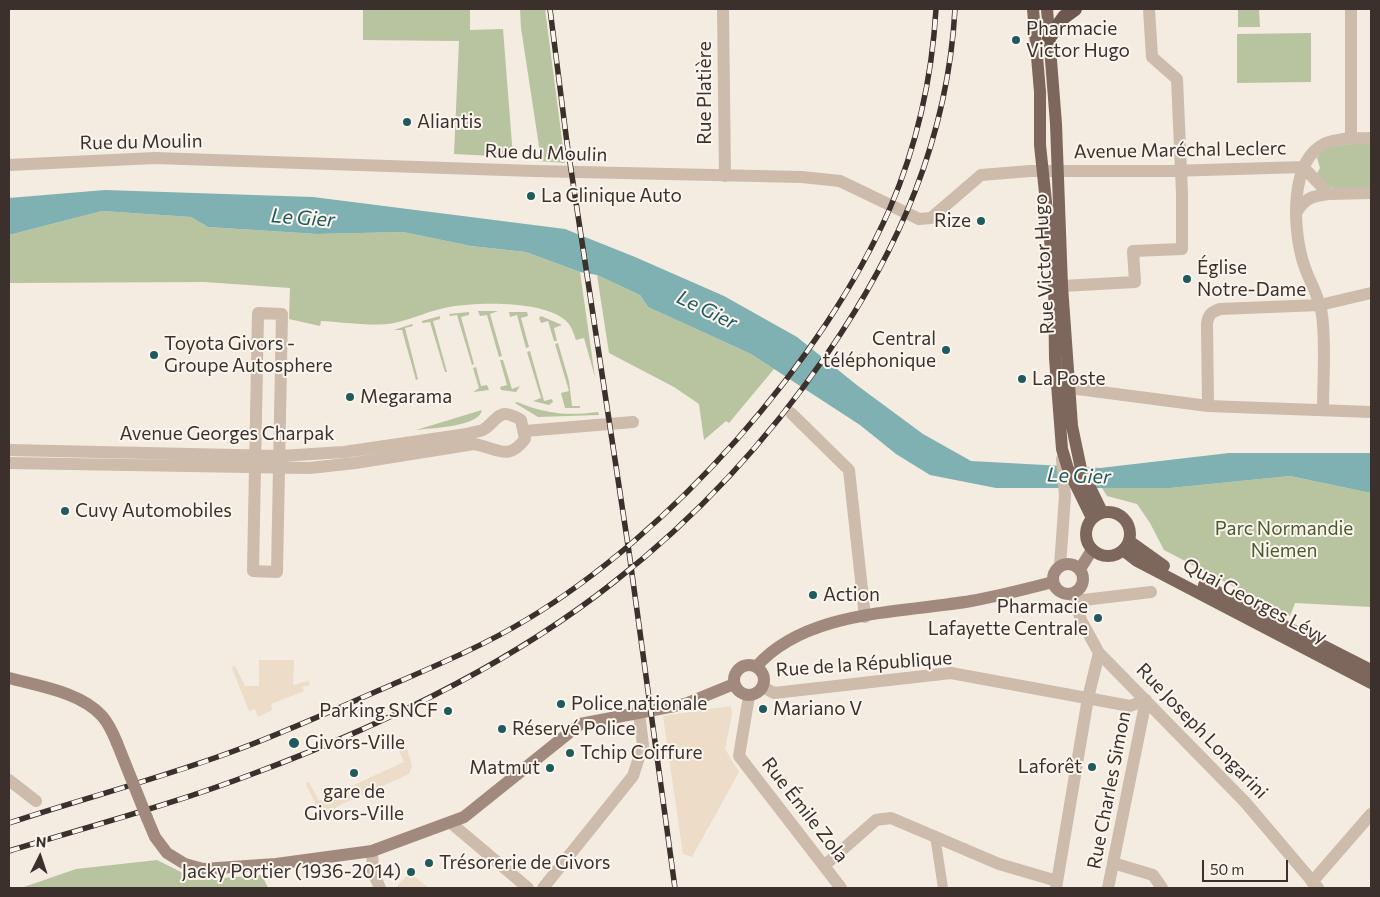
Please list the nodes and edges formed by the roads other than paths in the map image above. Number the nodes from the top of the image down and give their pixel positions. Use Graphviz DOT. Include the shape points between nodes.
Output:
graph roads {
  1 [pos="723,9"];
  2 [pos="1033,9"];
  3 [pos="1047,9"];
  4 [pos="1075,9"];
  5 [pos="1150,9"];
  6 [pos="1351,9"];
  7 [pos="1049,38"];
  8 [pos="1371,138"];
  9 [pos="1351,139"];
  10 [pos="9,165"];
  11 [pos="1302,167"];
  12 [pos="1042,171"];
  13 [pos="1058,171"];
  14 [pos="1182,171"];
  15 [pos="725,176"];
  16 [pos="1329,194"];
  17 [pos="1371,194"];
  18 [pos="1296,212"];
  19 [pos="1062,286"];
  20 [pos="1371,294"];
  21 [pos="1320,305"];
  22 [pos="1064,386"];
  23 [pos="1208,406"];
  24 [pos="1323,410"];
  25 [pos="1371,412"];
  26 [pos="791,413"];
  27 [pos="633,422"];
  28 [pos="525,431"];
  29 [pos="9,450"];
  30 [pos="1062,450"];
  31 [pos="255,462"];
  32 [pos="9,463"];
  33 [pos="280,463"];
  34 [pos="1087,495"];
  35 [pos="1097,515"];
  36 [pos="1126,546"];
  37 [pos="1092,550"];
  38 [pos="1060,566"];
  39 [pos="1080,569"];
  40 [pos="1053,582"];
  41 [pos="1151,592"];
  42 [pos="1074,597"];
  43 [pos="866,616"];
  44 [pos="1099,653"];
  45 [pos="756,666"];
  46 [pos="1371,670"];
  47 [pos="9,678"];
  48 [pos="1371,683"];
  49 [pos="734,684"];
  50 [pos="763,687"];
  51 [pos="749,696"];
  52 [pos="1088,698"];
  53 [pos="1146,700"];
  54 [pos="639,713"];
  55 [pos="9,780"];
  56 [pos="36,801"];
  57 [pos="1370,818"];
  58 [pos="451,823"];
  59 [pos="935,836"];
  60 [pos="372,851"];
  61 [pos="1113,863"];
  62 [pos="825,865"];
  63 [pos="1057,884"];
  64 [pos="1315,885"];
  65 [pos="380,888"];
  66 [pos="528,888"];
  67 [pos="543,888"];
  68 [pos="841,888"];
  69 [pos="943,888"];
  70 [pos="1108,888"];
  71 [pos="1162,888"];
  1 -- 15 [label="street, Rue Platière"];
  2 -- 12 [label="main road, Rue Victor Hugo"];
  3 -- 7 [label="main road, Rue Victor Hugo"];
  4 -- 7 [label="highway" via="1064,17"];
  5 -- 14 [label="street" via="1152,57 1177,78"];
  6 -- 9 [label="street"];
  7 -- 13 [label="main road, Rue Victor Hugo"];
  8 -- 9 [label="street, Avenue Maréchal Leclerc"];
  9 -- 11 [label="street, Avenue Maréchal Leclerc" via="1324,143"];
  10 -- 15 [label="street, Rue du Moulin" via="155,158"];
  11 -- 14 [label="street, Avenue Maréchal Leclerc"];
  11 -- 16 [label="street, Avenue Maréchal Leclerc"];
  11 -- 18 [label="street" via="1296,192"];
  12 -- 13 [label="street, Rue du Moulin"];
  12 -- 15 [label="street, Rue du Moulin" via="981,175 931,218 919,220 840,181"];
  12 -- 22 [label="main road, Rue Victor Hugo"];
  13 -- 14 [label="street, Avenue Maréchal Leclerc"];
  13 -- 19 [label="main road, Rue Victor Hugo"];
  14 -- 19 [label="street" via="1182,249 1133,251 1134,282"];
  16 -- 17 [label="street"];
  16 -- 18 [label="street" via="1304,200"];
  18 -- 21 [label="street" via="1303,263"];
  19 -- 22 [label="main road, Rue Victor Hugo"];
  20 -- 21 [label="street"];
  21 -- 23 [label="street" via="1213,311 1207,324"];
  21 -- 24 [label="street"];
  22 -- 23 [label="street"];
  22 -- 30 [label="main road, Rue Victor Hugo"];
  22 -- 34 [label="main road, Rue Victor Hugo"];
  23 -- 24 [label="street"];
  24 -- 25 [label="street"];
  26 -- 43 [label="street" via="849,470"];
  27 -- 28 [label="street"];
  28 -- 33 [label="street, Avenue Georges Charpak" via="521,420 502,414 483,429 467,434"];
  28 -- 33 [label="street, Avenue Georges Charpak" via="519,448 509,453 474,444 355,464"];
  29 -- 31 [label="street, Avenue Georges Charpak"];
  30 -- 34 [label="main road, Rue Victor Hugo"];
  30 -- 38 [label="street, Rue Victor Hugo" via="1065,496"];
  31 -- 32 [label="street, Avenue Georges Charpak"];
  31 -- 33 [label="street, Avenue Georges Charpak"];
  31 -- 33 [label="street" via="253,571 265,572 277,572"];
  31 -- 33 [label="street" via="258,313 282,314"];
  34 -- 35 [label="main road, Rue Victor Hugo"];
  35 -- 36 [label="main road" via="1116,513 1122,517 1129,529"];
  35 -- 37 [label="main road" via="1085,534"];
  36 -- 37 [label="main road" via="1107,556"];
  36 -- 46 [label="main road, Quai Georges Lévy"];
  36 -- 48 [label="main road, Quai Georges Lévy" via="1137,560"];
  37 -- 39 [label="main road"];
  38 -- 39 [label="main road" via="1070,564"];
  38 -- 40 [label="main road" via="1054,573"];
  39 -- 42 [label="main road" via="1083,580"];
  40 -- 42 [label="main road" via="1061,592"];
  40 -- 43 [label="main road" via="971,601"];
  41 -- 42 [label="street"];
  42 -- 44 [label="street, Rue Joseph Longarini" via="1081,620"];
  43 -- 45 [label="main road" via="806,631 775,648"];
  44 -- 52 [label="street"];
  44 -- 53 [label="street, Rue Joseph Longarini"];
  45 -- 49 [label="main road" via="749,664 739,668"];
  45 -- 50 [label="main road" via="764,675"];
  47 -- 60 [label="main road, bridge" via="75,698 102,716 117,743 158,842 167,853 185,864 203,869 276,864"];
  49 -- 51 [label="main road" via="739,692"];
  49 -- 54 [label="main road" via="685,704"];
  50 -- 51 [label="main road"];
  50 -- 52 [label="street, Rue de la République" via="774,693 951,673"];
  51 -- 62 [label="street, Rue Émile Zola" via="739,756"];
  52 -- 53 [label="street, Rue de la République" via="1130,706"];
  52 -- 63 [label="street"];
  53 -- 61 [label="street, Rue Charles Simon"];
  53 -- 64 [label="street, Rue Joseph Longarini" via="1245,802"];
  54 -- 58 [label="main road" via="580,724 464,817"];
  54 -- 67 [label="street" via="643,745 634,776"];
  55 -- 56 [label="street"];
  57 -- 64 [label="street"];
  58 -- 60 [label="main road"];
  58 -- 66 [label="street"];
  59 -- 62 [label="street" via="891,818 880,818"];
  59 -- 63 [label="street" via="999,864"];
  59 -- 69 [label="street"];
  60 -- 65 [label="street" via="373,872"];
  61 -- 70 [label="street, Rue Charles Simon"];
  61 -- 71 [label="street" via="1153,875"];
  62 -- 68 [label="street, Rue Émile Zola"];
}
